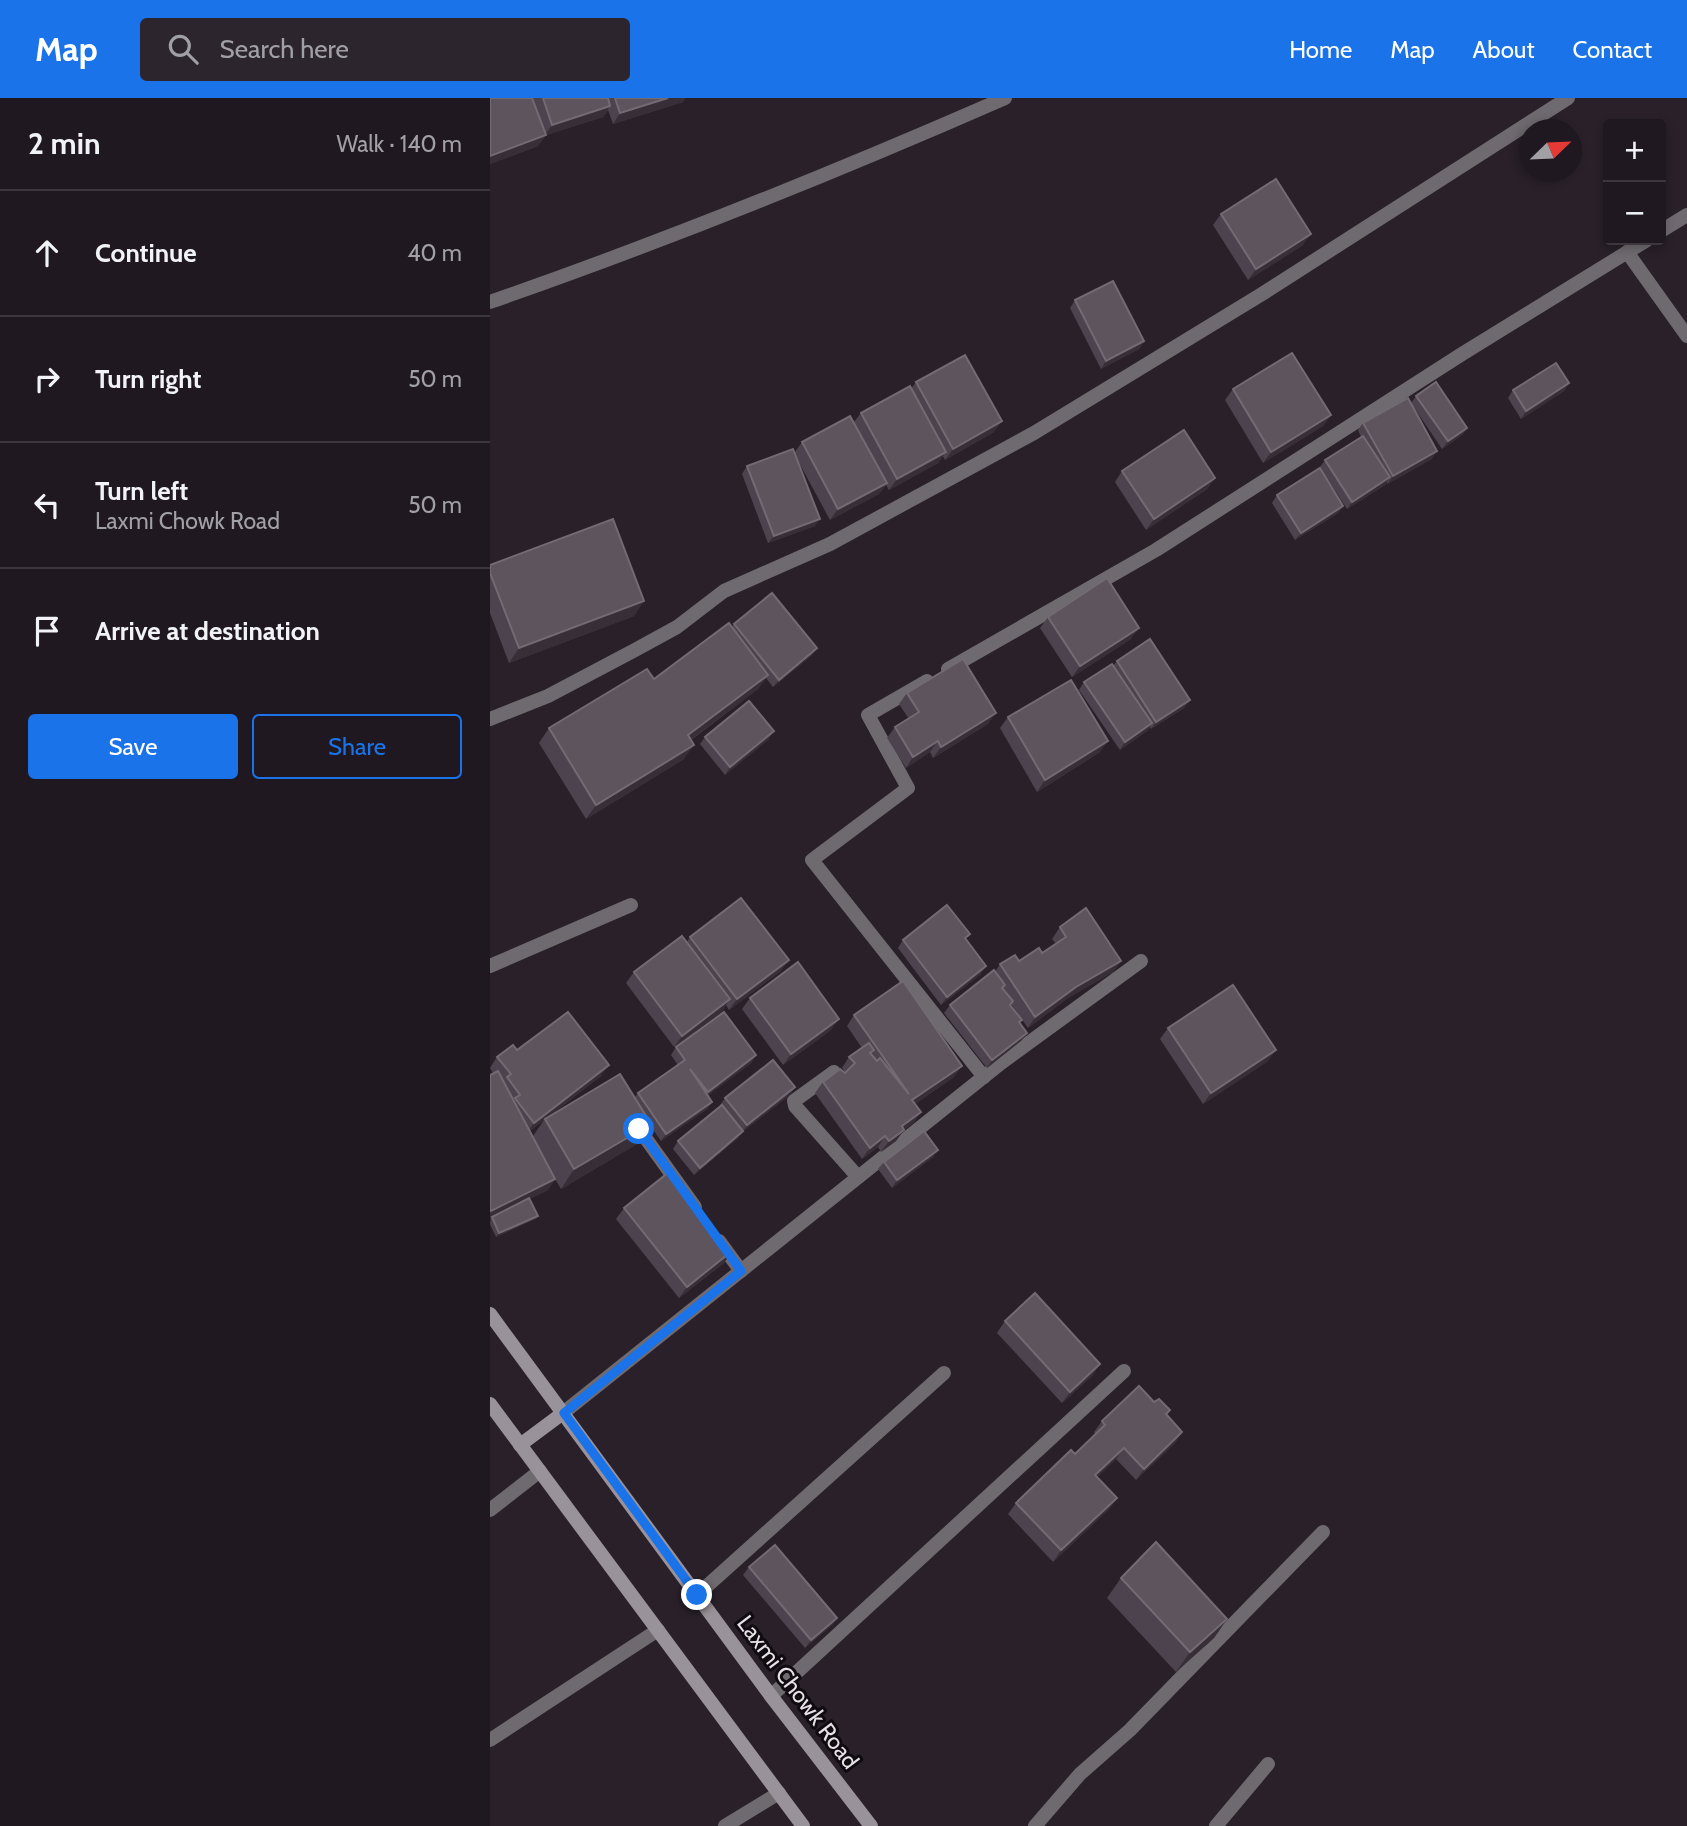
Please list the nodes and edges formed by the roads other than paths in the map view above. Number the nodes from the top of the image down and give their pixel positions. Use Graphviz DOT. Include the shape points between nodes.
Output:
graph roads {
  1 [pos="1005,98"];
  2 [pos="1568,98"];
  3 [pos="1687,215"];
  4 [pos="1666,228"];
  5 [pos="1639,245"];
  6 [pos="1627,252"];
  7 [pos="490,302"];
  8 [pos="1687,335"];
  9 [pos="490,719"];
  10 [pos="631,905"];
  11 [pos="1141,961"];
  12 [pos="490,965"];
  13 [pos="834,1072"];
  14 [pos="984,1077"];
  15 [pos="639,1129"];
  16 [pos="858,1177"];
  17 [pos="741,1271"];
  18 [pos="490,1314"];
  19 [pos="1124,1371"];
  20 [pos="944,1373"];
  21 [pos="490,1404"];
  22 [pos="564,1413"];
  23 [pos="520,1445"];
  24 [pos="540,1471"];
  25 [pos="490,1510"];
  26 [pos="1323,1532"];
  27 [pos="697,1595"];
  28 [pos="658,1630"];
  29 [pos="771,1696"];
  30 [pos="490,1740"];
  31 [pos="1268,1764"];
  32 [pos="779,1793"];
  33 [pos="725,1826"];
  34 [pos="803,1826"];
  35 [pos="870,1826"];
  36 [pos="1035,1826"];
  37 [pos="1216,1826"];
  1 -- 7 [label="street" via="841,169"];
  2 -- 9 [label="street" via="1046,426 830,544 723,591 677,627 548,696"];
  3 -- 4 [label="street"];
  5 -- 6 [label="street"];
  6 -- 8 [label="street"];
  6 -- 14 [label="street" via="1156,550 868,715 908,788 812,860"];
  10 -- 12 [label="street"];
  11 -- 14 [label="street"];
  13 -- 16 [label="street" via="794,1101 795,1106"];
  14 -- 16 [label="street"];
  15 -- 17 [label="street"];
  16 -- 17 [label="street"];
  17 -- 22 [label="street"];
  18 -- 22 [label="main road, Laxmi Chowk Road"];
  19 -- 29 [label="street"];
  20 -- 27 [label="street"];
  21 -- 23 [label="main road"];
  22 -- 23 [label="main road"];
  22 -- 27 [label="main road, Laxmi Chowk Road"];
  23 -- 24 [label="main road"];
  24 -- 25 [label="street"];
  24 -- 28 [label="main road"];
  26 -- 36 [label="street" via="1130,1730 1080,1774"];
  27 -- 29 [label="main road, Laxmi Chowk Road"];
  28 -- 30 [label="street"];
  28 -- 32 [label="main road"];
  29 -- 35 [label="main road, Laxmi Chowk Road"];
  31 -- 37 [label="street"];
  32 -- 33 [label="street"];
  32 -- 34 [label="main road"];
}
